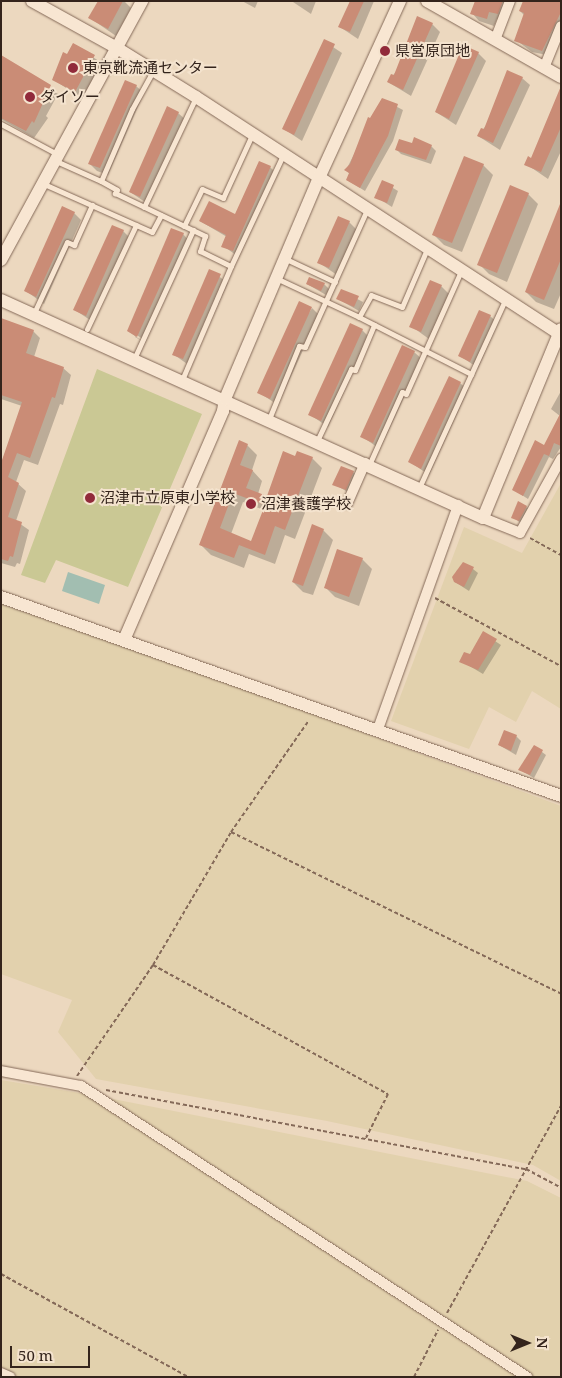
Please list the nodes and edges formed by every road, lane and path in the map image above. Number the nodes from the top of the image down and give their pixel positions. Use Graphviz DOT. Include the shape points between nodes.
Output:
graph roads {
  1 [pos="32,1"];
  2 [pos="142,1"];
  3 [pos="400,1"];
  4 [pos="427,1"];
  5 [pos="510,1"];
  6 [pos="561,26"];
  7 [pos="495,40"];
  8 [pos="118,48"];
  9 [pos="544,68"];
  10 [pos="153,71"];
  11 [pos="561,77"];
  12 [pos="196,97"];
  13 [pos="1,124"];
  14 [pos="252,134"];
  15 [pos="284,155"];
  16 [pos="58,158"];
  17 [pos="319,178"];
  18 [pos="102,181"];
  19 [pos="44,184"];
  20 [pos="92,205"];
  21 [pos="144,207"];
  22 [pos="367,210"];
  23 [pos="161,215"];
  24 [pos="136,225"];
  25 [pos="184,226"];
  26 [pos="192,230"];
  27 [pos="427,249"];
  28 [pos="285,258"];
  29 [pos="1,260"];
  30 [pos="231,266"];
  31 [pos="461,270"];
  32 [pos="276,278"];
  33 [pos="335,282"];
  34 [pos="1,300"];
  35 [pos="506,300"];
  36 [pos="324,302"];
  37 [pos="33,314"];
  38 [pos="359,317"];
  39 [pos="374,325"];
  40 [pos="87,329"];
  41 [pos="560,332"];
  42 [pos="426,350"];
  43 [pos="134,359"];
  44 [pos="471,374"];
  45 [pos="182,380"];
  46 [pos="225,400"];
  47 [pos="269,419"];
  48 [pos="318,442"];
  49 [pos="561,459"];
  50 [pos="367,464"];
  51 [pos="419,488"];
  52 [pos="348,504"];
  53 [pos="458,505"];
  54 [pos="483,518"];
  55 [pos="520,533"];
  56 [pos="561,554"];
  57 [pos="426,594"];
  58 [pos="1,597"];
  59 [pos="124,640"];
  60 [pos="561,666"];
  61 [pos="319,708"];
  62 [pos="378,729"];
  63 [pos="561,796"];
  64 [pos="231,832"];
  65 [pos="153,965"];
  66 [pos="561,994"];
  67 [pos="1,1070"];
  68 [pos="71,1084"];
  69 [pos="102,1089"];
  70 [pos="561,1106"];
  71 [pos="365,1138"];
  72 [pos="526,1169"];
  73 [pos="561,1188"];
  74 [pos="1,1274"];
  75 [pos="442,1322"];
  76 [pos="1,1373"];
  77 [pos="10,1377"];
  78 [pos="188,1377"];
  79 [pos="414,1377"];
  80 [pos="527,1377"];
  1 -- 8 [label="street"];
  2 -- 8 [label="street"];
  3 -- 17 [label="street"];
  4 -- 7 [label="street"];
  5 -- 7 [label="street"];
  6 -- 9 [label="street"];
  7 -- 9 [label="street"];
  8 -- 10 [label="street"];
  8 -- 16 [label="street"];
  9 -- 11 [label="street"];
  10 -- 12 [label="street"];
  10 -- 18 [label="lane" via="132,109"];
  12 -- 14 [label="street"];
  12 -- 21 [label="lane"];
  13 -- 16 [label="lane"];
  14 -- 15 [label="street"];
  14 -- 25 [label="lane" via="222,198 202,189"];
  15 -- 17 [label="street"];
  15 -- 30 [label="lane"];
  16 -- 18 [label="lane"];
  16 -- 19 [label="street"];
  17 -- 22 [label="street"];
  17 -- 28 [label="street"];
  18 -- 21 [label="lane" via="117,190 115,193"];
  19 -- 20 [label="lane"];
  19 -- 29 [label="street"];
  20 -- 24 [label="lane"];
  20 -- 37 [label="lane" via="74,245 67,242"];
  21 -- 23 [label="lane"];
  22 -- 27 [label="street"];
  22 -- 33 [label="lane"];
  23 -- 24 [label="lane" via="152,232"];
  23 -- 25 [label="lane"];
  24 -- 40 [label="lane"];
  25 -- 26 [label="lane"];
  26 -- 30 [label="lane" via="205,236 200,251"];
  26 -- 43 [label="lane"];
  27 -- 31 [label="street"];
  27 -- 38 [label="lane" via="402,307 371,295"];
  28 -- 32 [label="street"];
  28 -- 33 [label="lane"];
  30 -- 45 [label="lane"];
  31 -- 35 [label="street"];
  31 -- 42 [label="lane"];
  32 -- 36 [label="lane"];
  32 -- 46 [label="street"];
  33 -- 36 [label="lane"];
  34 -- 37 [label="street"];
  35 -- 41 [label="street"];
  35 -- 44 [label="lane"];
  36 -- 38 [label="lane"];
  36 -- 47 [label="lane" via="304,347 299,346"];
  37 -- 43 [label="street"];
  38 -- 39 [label="lane"];
  39 -- 42 [label="lane"];
  39 -- 48 [label="lane" via="356,370 351,369"];
  41 -- 54 [label="street"];
  42 -- 44 [label="lane"];
  42 -- 50 [label="lane"];
  43 -- 45 [label="street"];
  44 -- 51 [label="lane"];
  45 -- 46 [label="street"];
  46 -- 47 [label="street"];
  46 -- 59 [label="street"];
  47 -- 48 [label="street"];
  48 -- 50 [label="street"];
  49 -- 55 [label="street"];
  50 -- 51 [label="street"];
  50 -- 52 [label="street"];
  51 -- 53 [label="street"];
  53 -- 54 [label="street"];
  53 -- 57 [label="street"];
  54 -- 55 [label="street"];
  55 -- 56 [label="path"];
  57 -- 60 [label="path"];
  57 -- 62 [label="street"];
  58 -- 59 [label="street"];
  59 -- 61 [label="street"];
  61 -- 62 [label="street"];
  61 -- 64 [label="path"];
  62 -- 63 [label="street"];
  64 -- 65 [label="path"];
  64 -- 66 [label="path"];
  65 -- 68 [label="path"];
  65 -- 71 [label="path" via="388,1094"];
  67 -- 68 [label="street"];
  68 -- 75 [label="street" via="90,1092"];
  69 -- 71 [label="path"];
  70 -- 72 [label="path"];
  71 -- 72 [label="path"];
  72 -- 73 [label="path"];
  72 -- 75 [label="path"];
  74 -- 78 [label="path"];
  75 -- 79 [label="path"];
  75 -- 80 [label="street"];
  76 -- 77 [label="street"];
}
